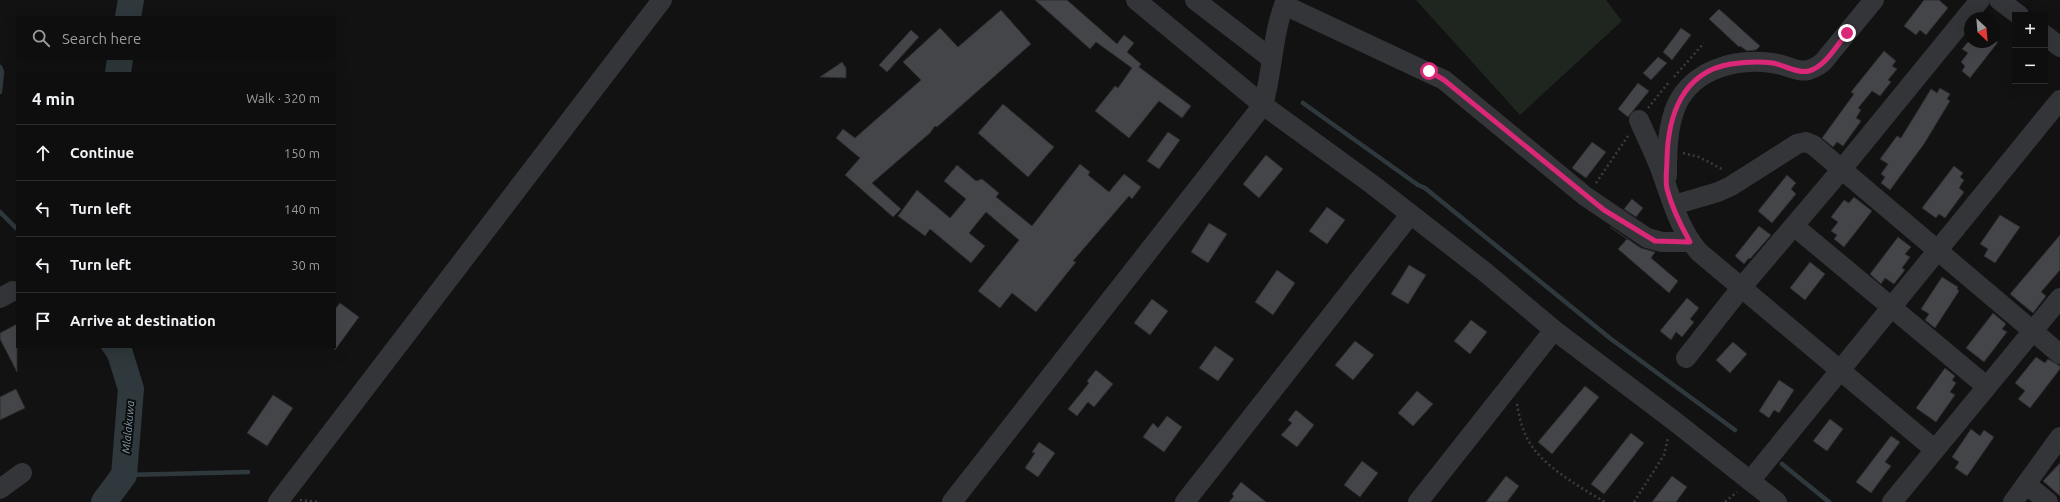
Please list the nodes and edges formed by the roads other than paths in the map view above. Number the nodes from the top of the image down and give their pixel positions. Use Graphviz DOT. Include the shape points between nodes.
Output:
graph roads {
  1 [pos="662,0"];
  2 [pos="1136,0"];
  3 [pos="1196,0"];
  4 [pos="1874,0"];
  5 [pos="1980,0"];
  6 [pos="1999,0"];
  7 [pos="1285,3"];
  8 [pos="2015,12"];
  9 [pos="2048,37"];
  10 [pos="2060,47"];
  11 [pos="1272,59"];
  12 [pos="2060,100"];
  13 [pos="1263,105"];
  14 [pos="1639,120"];
  15 [pos="1842,169"];
  16 [pos="1670,197"];
  17 [pos="1410,215"];
  18 [pos="1794,226"];
  19 [pos="1690,242"];
  20 [pos="1937,251"];
  21 [pos="1741,288"];
  22 [pos="2060,298"];
  23 [pos="1892,307"];
  24 [pos="1554,330"];
  25 [pos="2033,332"];
  26 [pos="2060,354"];
  27 [pos="1686,358"];
  28 [pos="1841,370"];
  29 [pos="1986,386"];
  30 [pos="2060,437"];
  31 [pos="1934,449"];
  32 [pos="22,473"];
  33 [pos="1750,481"];
  34 [pos="2026,484"];
  35 [pos="0,489"];
  36 [pos="278,502"];
  37 [pos="952,502"];
  38 [pos="1186,502"];
  39 [pos="1418,502"];
  40 [pos="1777,502"];
  41 [pos="1892,502"];
  42 [pos="2013,502"];
  43 [pos="2048,502"];
  1 -- 36 [label="lane"];
  2 -- 13 [label="lane"];
  3 -- 11 [label="lane"];
  4 -- 16 [label="lane" via="1823,62 1814,69 1803,72 1771,63 1746,63 1717,68 1700,76 1678,103 1672,120 1667,153"];
  5 -- 15 [label="lane"];
  6 -- 8 [label="lane"];
  7 -- 11 [label="lane"];
  7 -- 19 [label="lane" via="1444,80 1585,196 1647,238 1662,242"];
  9 -- 10 [label="lane"];
  11 -- 13 [label="lane"];
  12 -- 20 [label="lane"];
  13 -- 17 [label="lane"];
  13 -- 37 [label="lane"];
  14 -- 16 [label="lane"];
  15 -- 16 [label="lane" via="1806,142 1784,151 1718,192"];
  15 -- 18 [label="lane"];
  15 -- 20 [label="lane"];
  16 -- 19 [label="lane"];
  17 -- 24 [label="lane" via="1485,272"];
  17 -- 38 [label="lane"];
  18 -- 21 [label="lane"];
  18 -- 23 [label="lane"];
  19 -- 21 [label="lane" via="1709,262"];
  20 -- 23 [label="lane"];
  20 -- 25 [label="lane"];
  21 -- 27 [label="lane"];
  21 -- 28 [label="lane"];
  22 -- 25 [label="lane"];
  23 -- 28 [label="lane"];
  23 -- 29 [label="lane"];
  24 -- 33 [label="lane"];
  24 -- 39 [label="lane"];
  25 -- 26 [label="lane"];
  25 -- 29 [label="lane"];
  28 -- 31 [label="lane"];
  28 -- 33 [label="lane"];
  29 -- 31 [label="lane"];
  30 -- 34 [label="lane"];
  31 -- 41 [label="lane"];
  32 -- 35 [label="lane"];
  33 -- 40 [label="lane"];
  34 -- 42 [label="lane"];
  34 -- 43 [label="lane"];
}
